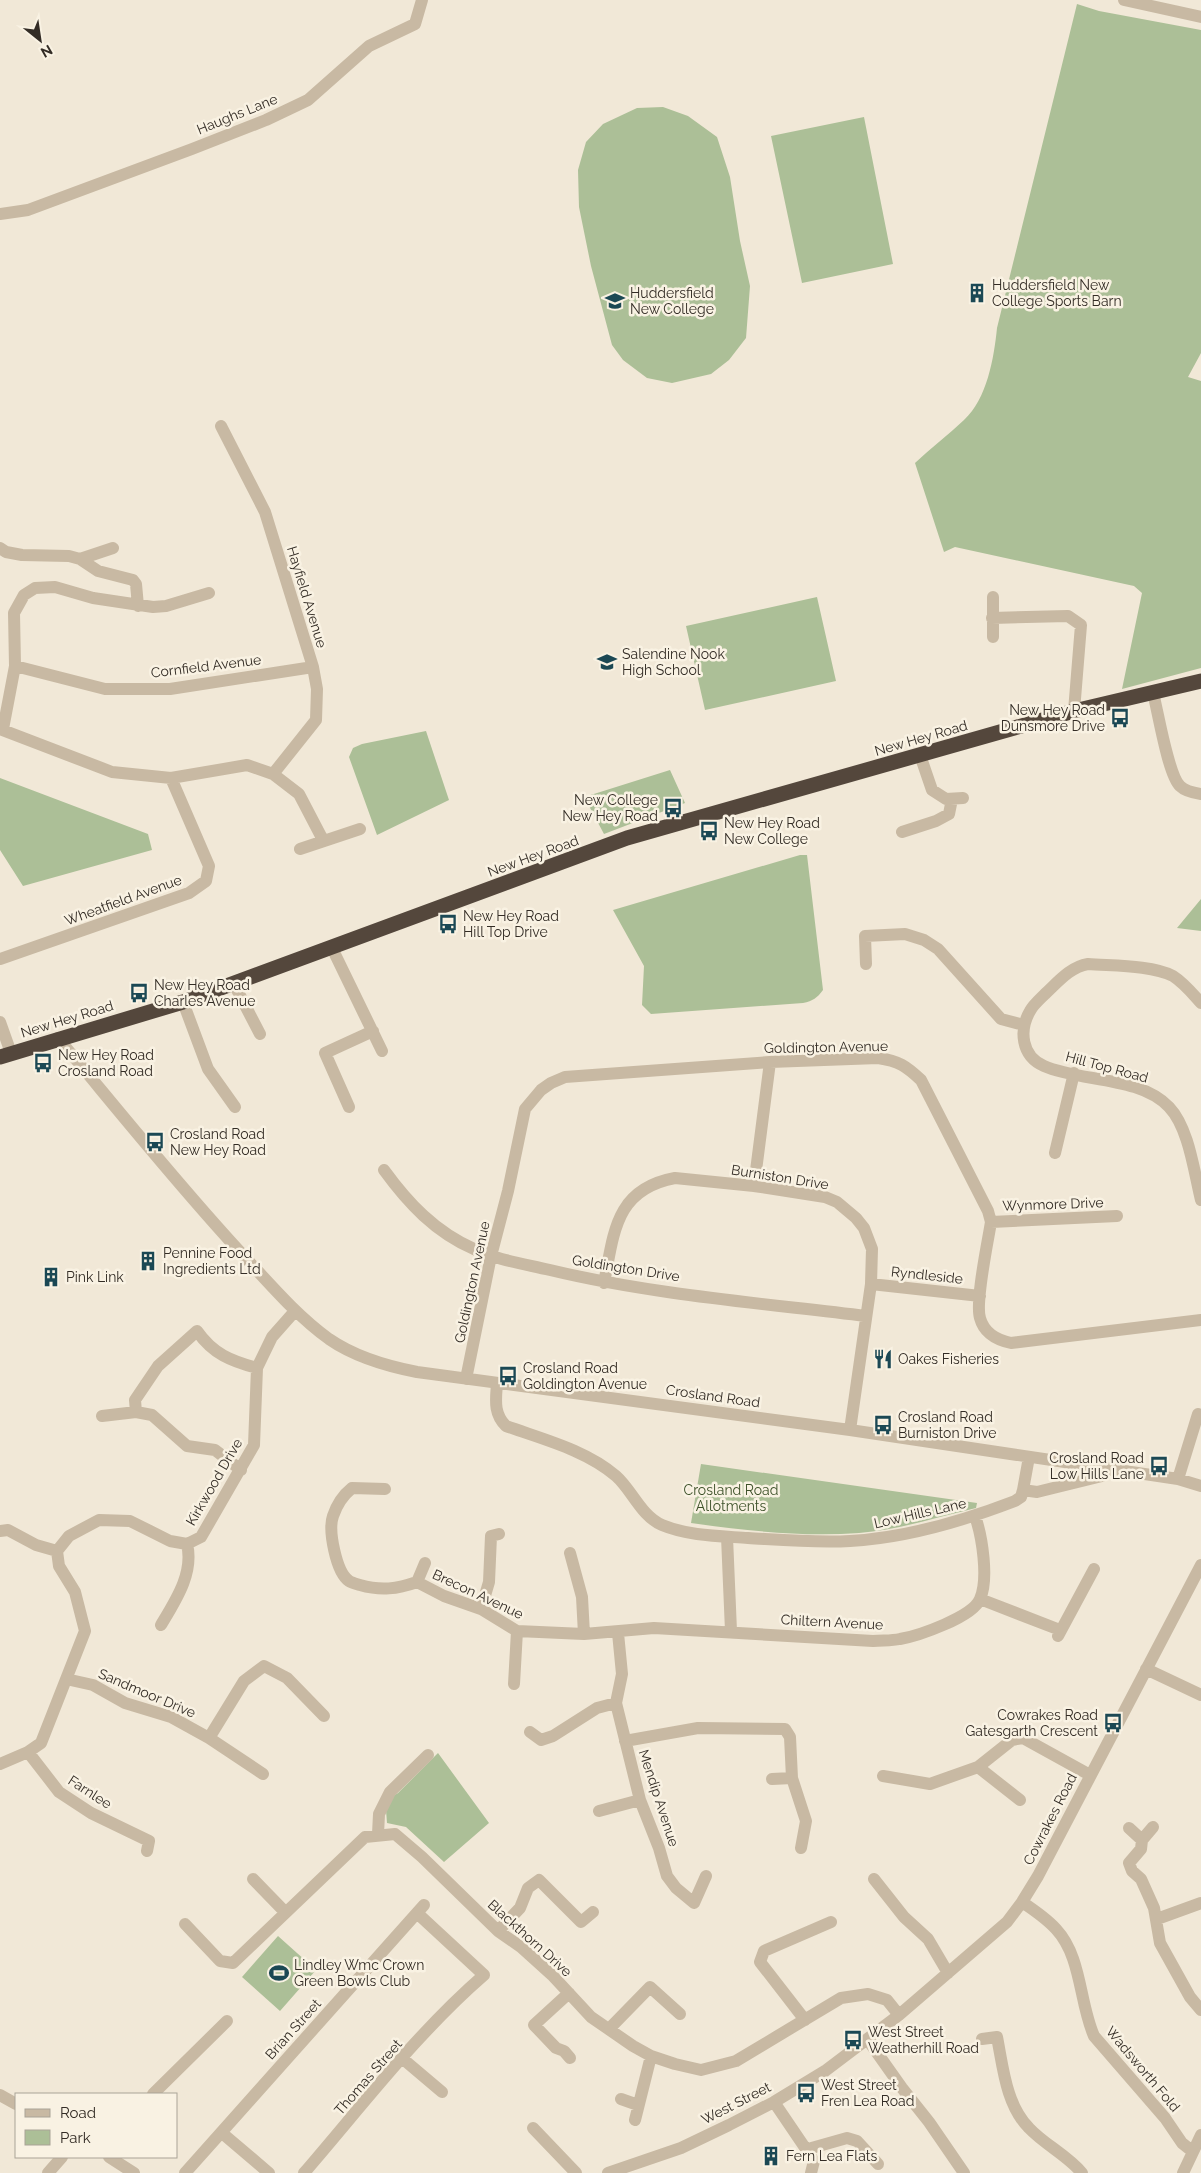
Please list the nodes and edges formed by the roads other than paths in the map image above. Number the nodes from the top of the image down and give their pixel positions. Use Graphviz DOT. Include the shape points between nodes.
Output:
graph roads {
  1 [pos="422,0"];
  2 [pos="1124,0"];
  3 [pos="1201,17"];
  4 [pos="0,214"];
  5 [pos="221,426"];
  6 [pos="0,548"];
  7 [pos="113,548"];
  8 [pos="80,559"];
  9 [pos="209,593"];
  10 [pos="993,597"];
  11 [pos="138,606"];
  12 [pos="992,618"];
  13 [pos="993,637"];
  14 [pos="15,666"];
  15 [pos="313,667"];
  16 [pos="1201,681"];
  17 [pos="1153,693"];
  18 [pos="1074,711"];
  19 [pos="1,729"];
  20 [pos="920,755"];
  21 [pos="273,774"];
  22 [pos="170,778"];
  23 [pos="1201,794"];
  24 [pos="360,829"];
  25 [pos="902,832"];
  26 [pos="323,840"];
  27 [pos="300,849"];
  28 [pos="332,948"];
  29 [pos="0,959"];
  30 [pos="866,964"];
  31 [pos="234,984"];
  32 [pos="183,1002"];
  33 [pos="1201,1003"];
  34 [pos="0,1022"];
  35 [pos="1024,1025"];
  36 [pos="373,1031"];
  37 [pos="260,1034"];
  38 [pos="58,1038"];
  39 [pos="382,1051"];
  40 [pos="6,1055"];
  41 [pos="770,1062"];
  42 [pos="1074,1073"];
  43 [pos="235,1107"];
  44 [pos="349,1107"];
  45 [pos="1055,1153"];
  46 [pos="384,1170"];
  47 [pos="754,1186"];
  48 [pos="1201,1200"];
  49 [pos="1117,1216"];
  50 [pos="991,1222"];
  51 [pos="492,1256"];
  52 [pos="604,1283"];
  53 [pos="870,1284"];
  54 [pos="980,1296"];
  55 [pos="295,1311"];
  56 [pos="866,1316"];
  57 [pos="1201,1320"];
  58 [pos="257,1368"];
  59 [pos="466,1379"];
  60 [pos="497,1383"];
  61 [pos="136,1412"];
  62 [pos="1198,1414"];
  63 [pos="102,1416"];
  64 [pos="850,1430"];
  65 [pos="1029,1457"];
  66 [pos="1109,1468"];
  67 [pos="241,1470"];
  68 [pos="1178,1479"];
  69 [pos="1201,1486"];
  70 [pos="385,1489"];
  71 [pos="1023,1490"];
  72 [pos="975,1516"];
  73 [pos="0,1530"];
  74 [pos="499,1534"];
  75 [pos="728,1536"];
  76 [pos="188,1544"];
  77 [pos="57,1551"];
  78 [pos="570,1553"];
  79 [pos="425,1562"];
  80 [pos="1201,1565"];
  81 [pos="1094,1569"];
  82 [pos="417,1582"];
  83 [pos="980,1599"];
  84 [pos="481,1609"];
  85 [pos="161,1625"];
  86 [pos="517,1631"];
  87 [pos="731,1631"];
  88 [pos="618,1633"];
  89 [pos="584,1634"];
  90 [pos="1146,1669"];
  91 [pos="66,1679"];
  92 [pos="514,1684"];
  93 [pos="1201,1695"];
  94 [pos="616,1703"];
  95 [pos="324,1716"];
  96 [pos="530,1732"];
  97 [pos="209,1738"];
  98 [pos="625,1742"];
  99 [pos="28,1752"];
  100 [pos="428,1755"];
  101 [pos="0,1764"];
  102 [pos="978,1767"];
  103 [pos="263,1774"];
  104 [pos="1090,1775"];
  105 [pos="883,1776"];
  106 [pos="792,1778"];
  107 [pos="772,1779"];
  108 [pos="640,1800"];
  109 [pos="1020,1800"];
  110 [pos="599,1811"];
  111 [pos="1153,1827"];
  112 [pos="1130,1828"];
  113 [pos="378,1834"];
  114 [pos="1142,1840"];
  115 [pos="151,1841"];
  116 [pos="801,1848"];
  117 [pos="706,1876"];
  118 [pos="253,1879"];
  119 [pos="874,1879"];
  120 [pos="1022,1902"];
  121 [pos="1201,1902"];
  122 [pos="285,1912"];
  123 [pos="594,1912"];
  124 [pos="1157,1918"];
  125 [pos="832,1922"];
  126 [pos="185,1924"];
  127 [pos="498,1931"];
  128 [pos="948,1973"];
  129 [pos="476,1982"];
  130 [pos="569,1993"];
  131 [pos="1201,2010"];
  132 [pos="680,2014"];
  133 [pos="900,2015"];
  134 [pos="805,2020"];
  135 [pos="227,2021"];
  136 [pos="609,2029"];
  137 [pos="982,2039"];
  138 [pos="868,2040"];
  139 [pos="652,2056"];
  140 [pos="570,2058"];
  141 [pos="403,2059"];
  142 [pos="442,2092"];
  143 [pos="154,2093"];
  144 [pos="0,2095"];
  145 [pos="621,2099"];
  146 [pos="774,2102"];
  147 [pos="15,2103"];
  148 [pos="638,2104"];
  149 [pos="635,2120"];
  150 [pos="533,2128"];
  151 [pos="222,2133"];
  152 [pos="1201,2135"];
  153 [pos="808,2149"];
  154 [pos="1192,2151"];
  155 [pos="61,2158"];
  156 [pos="111,2158"];
  157 [pos="878,2164"];
  158 [pos="48,2173"];
  159 [pos="134,2173"];
  160 [pos="185,2173"];
  161 [pos="269,2173"];
  162 [pos="304,2173"];
  163 [pos="576,2173"];
  164 [pos="608,2173"];
  165 [pos="811,2173"];
  166 [pos="964,2173"];
  167 [pos="1082,2173"];
  168 [pos="1183,2173"];
  1 -- 4 [label="street, Haughs Lane" via="415,24 369,46 308,100 266,120 28,210"];
  2 -- 3 [label="street"];
  5 -- 15 [label="street, Hayfield Avenue" via="265,512"];
  6 -- 8 [label="street" via="22,555"];
  7 -- 8 [label="street"];
  8 -- 11 [label="street" via="98,571 133,580"];
  9 -- 11 [label="street" via="166,606"];
  10 -- 12 [label="street"];
  11 -- 14 [label="street" via="55,587 35,588 24,595 14,614"];
  12 -- 13 [label="street"];
  12 -- 18 [label="street" via="1068,616 1081,625"];
  14 -- 15 [label="street, Cornfield Avenue" via="105,689 170,689"];
  14 -- 19 [label="street"];
  15 -- 21 [label="street, Hayfield Avenue" via="317,689 316,720"];
  16 -- 17 [label="highway, New Hey Road"];
  17 -- 18 [label="highway, New Hey Road"];
  17 -- 23 [label="street" via="1172,772 1179,786"];
  18 -- 20 [label="highway, New Hey Road"];
  19 -- 22 [label="street" via="112,772"];
  20 -- 25 [label="street" via="932,790 946,799 958,798 949,814"];
  20 -- 28 [label="highway, New Hey Road" via="627,838"];
  21 -- 22 [label="street" via="247,765"];
  21 -- 26 [label="street" via="299,794"];
  22 -- 29 [label="street, Wheatfield Avenue" via="209,866 206,881 189,893"];
  24 -- 26 [label="street"];
  26 -- 27 [label="street"];
  28 -- 31 [label="highway, New Hey Road"];
  28 -- 36 [label="street"];
  30 -- 35 [label="street" via="865,936 904,934 924,940 938,949 1001,1019"];
  31 -- 32 [label="highway, New Hey Road"];
  31 -- 37 [label="street"];
  32 -- 38 [label="highway, New Hey Road"];
  32 -- 43 [label="street" via="208,1070"];
  33 -- 35 [label="street" via="1173,976 1159,971 1088,964 1079,966 1060,980 1030,1009"];
  34 -- 40 [label="street"];
  35 -- 42 [label="street, Hill Top Road" via="1023,1038 1033,1059 1042,1065"];
  36 -- 39 [label="street"];
  36 -- 44 [label="street" via="325,1053"];
  38 -- 40 [label="highway, New Hey Road"];
  38 -- 55 [label="street, Crosland Road" via="211,1221"];
  41 -- 47 [label="street"];
  41 -- 50 [label="street, Goldington Avenue" via="878,1058 894,1060 908,1068 921,1080"];
  41 -- 51 [label="street, Goldington Avenue" via="565,1077 550,1083 525,1109"];
  42 -- 45 [label="street"];
  42 -- 48 [label="street, Hill Top Road" via="1141,1090 1169,1106 1184,1132"];
  46 -- 51 [label="street, Goldington Drive" via="405,1199 437,1227 473,1249"];
  47 -- 52 [label="street, Burniston Drive" via="675,1178 653,1184 638,1193 616,1223"];
  47 -- 53 [label="street, Burniston Drive" via="838,1202 856,1218 868,1238 872,1249"];
  49 -- 50 [label="street, Wynmore Drive"];
  50 -- 54 [label="street"];
  51 -- 52 [label="street, Goldington Drive"];
  51 -- 59 [label="street, Goldington Avenue"];
  52 -- 56 [label="street, Goldington Drive"];
  53 -- 54 [label="street, Ryndleside"];
  53 -- 56 [label="street, Burniston Drive"];
  54 -- 57 [label="street" via="979,1317 986,1331 998,1340 1011,1343"];
  55 -- 58 [label="street, Kirkwood Drive" via="272,1337"];
  55 -- 59 [label="street, Crosland Road" via="330,1339 386,1366"];
  56 -- 64 [label="street, Burniston Drive"];
  58 -- 61 [label="street" via="231,1361 206,1343 197,1331 158,1366 135,1400"];
  58 -- 67 [label="street, Kirkwood Drive" via="254,1445"];
  59 -- 60 [label="street, Crosland Road"];
  60 -- 64 [label="street, Crosland Road"];
  60 -- 75 [label="street, Low Hills Lane" via="496,1409 506,1426 594,1462 616,1476 648,1515 660,1524 679,1530"];
  61 -- 63 [label="street"];
  61 -- 67 [label="street" via="152,1415 187,1446 214,1450"];
  62 -- 68 [label="street"];
  64 -- 65 [label="street, Crosland Road"];
  65 -- 66 [label="street, Crosland Road"];
  65 -- 71 [label="street"];
  66 -- 68 [label="street, Crosland Road"];
  66 -- 71 [label="street" via="1102,1476 1037,1492"];
  67 -- 76 [label="street, Kirkwood Drive" via="201,1537"];
  68 -- 69 [label="street, Crosland Road"];
  70 -- 82 [label="street, Brecon Avenue" via="352,1488 342,1496 332,1518 334,1554 349,1582 376,1589 396,1589"];
  71 -- 72 [label="street, Low Hills Lane" via="1015,1501"];
  72 -- 75 [label="street, Low Hills Lane" via="892,1537 850,1541 813,1542"];
  72 -- 83 [label="street" via="985,1571"];
  73 -- 77 [label="street" via="8,1530 36,1545"];
  74 -- 84 [label="street" via="491,1536 489,1582"];
  75 -- 87 [label="street"];
  76 -- 77 [label="street, Kirkwood Drive" via="170,1541 130,1521 99,1520 69,1536"];
  76 -- 85 [label="street" via="190,1557 181,1591"];
  77 -- 91 [label="street" via="59,1566 76,1592 85,1631"];
  78 -- 89 [label="street" via="582,1597"];
  79 -- 82 [label="street, Brecon Avenue"];
  80 -- 90 [label="street, Cowrakes Road"];
  81 -- 83 [label="street" via="1059,1633"];
  82 -- 84 [label="street, Brecon Avenue"];
  83 -- 87 [label="street, Chiltern Avenue" via="966,1613 900,1639 873,1641"];
  84 -- 86 [label="street, Brecon Avenue"];
  86 -- 89 [label="street, Brecon Avenue"];
  86 -- 92 [label="street"];
  87 -- 88 [label="street, Chiltern Avenue" via="654,1628"];
  88 -- 89 [label="street, Brecon Avenue"];
  88 -- 94 [label="street, Mendip Avenue" via="622,1674"];
  90 -- 93 [label="street"];
  90 -- 104 [label="street, Cowrakes Road"];
  91 -- 97 [label="street, Sandmoor Drive" via="93,1685 125,1703 171,1717"];
  91 -- 99 [label="street" via="41,1743"];
  94 -- 96 [label="street" via="597,1708 553,1736 541,1740"];
  94 -- 98 [label="street, Mendip Avenue"];
  95 -- 97 [label="street" via="287,1678 264,1666 244,1681"];
  97 -- 103 [label="street, Sandmoor Drive"];
  98 -- 106 [label="street" via="698,1728 785,1729 790,1737"];
  98 -- 108 [label="street, Mendip Avenue"];
  99 -- 101 [label="street"];
  99 -- 115 [label="street, Farnlee" via="59,1792 91,1813"];
  100 -- 113 [label="street" via="390,1792 380,1814"];
  102 -- 104 [label="street" via="1012,1740 1023,1738"];
  102 -- 105 [label="street" via="930,1784"];
  102 -- 109 [label="street"];
  104 -- 120 [label="street, Cowrakes Road"];
  106 -- 107 [label="street"];
  106 -- 116 [label="street" via="806,1821"];
  108 -- 110 [label="street"];
  108 -- 117 [label="street, Mendip Avenue" via="667,1876 676,1888 694,1903"];
  111 -- 114 [label="street"];
  112 -- 114 [label="street"];
  113 -- 122 [label="street" via="365,1837"];
  113 -- 127 [label="street, Blackthorn Drive" via="395,1834"];
  114 -- 124 [label="street" via="1141,1849 1129,1863 1141,1879"];
  118 -- 122 [label="street"];
  119 -- 128 [label="street" via="904,1917 928,1940"];
  120 -- 128 [label="street, Cowrakes Road" via="1007,1922"];
  120 -- 154 [label="street, Wadsworth Fold" via="1057,1930 1067,1945 1094,2036"];
  121 -- 124 [label="street"];
  122 -- 126 [label="street" via="238,1960 229,1964 220,1961"];
  123 -- 127 [label="street" via="581,1922 539,1880 528,1888 520,1908"];
  124 -- 131 [label="street" via="1160,1943 1181,1983"];
  125 -- 134 [label="street" via="764,1951 760,1962"];
  127 -- 130 [label="street, Blackthorn Drive" via="521,1947"];
  128 -- 133 [label="street, Cowrakes Road"];
  129 -- 141 [label="street, Thomas Street"];
  129 -- 151 [label="street, Brian Street" via="484,1975 420,1909"];
  130 -- 136 [label="street, Blackthorn Drive" via="591,2017"];
  130 -- 140 [label="street" via="534,2025"];
  132 -- 136 [label="street" via="650,1987"];
  133 -- 134 [label="street, Blackthorn Drive" via="887,2000 868,1994 841,1998"];
  133 -- 138 [label="street, Cowrakes Road"];
  134 -- 139 [label="street, Blackthorn Drive" via="736,2061 701,2070"];
  135 -- 143 [label="street"];
  136 -- 139 [label="street, Blackthorn Drive"];
  137 -- 167 [label="street" via="997,2037 1008,2086 1020,2116 1029,2128"];
  138 -- 146 [label="street, West Street"];
  138 -- 166 [label="street"];
  139 -- 148 [label="street"];
  141 -- 142 [label="street"];
  141 -- 162 [label="street, Thomas Street"];
  144 -- 147 [label="street"];
  145 -- 148 [label="street"];
  146 -- 153 [label="street"];
  146 -- 164 [label="street, West Street" via="681,2148"];
  148 -- 149 [label="street"];
  150 -- 163 [label="street"];
  151 -- 160 [label="street, Brian Street"];
  151 -- 161 [label="street"];
  152 -- 154 [label="street"];
  153 -- 157 [label="street" via="847,2138 857,2140"];
  153 -- 165 [label="street" via="814,2161"];
  154 -- 168 [label="street"];
  155 -- 158 [label="street"];
  156 -- 159 [label="street"];
}
